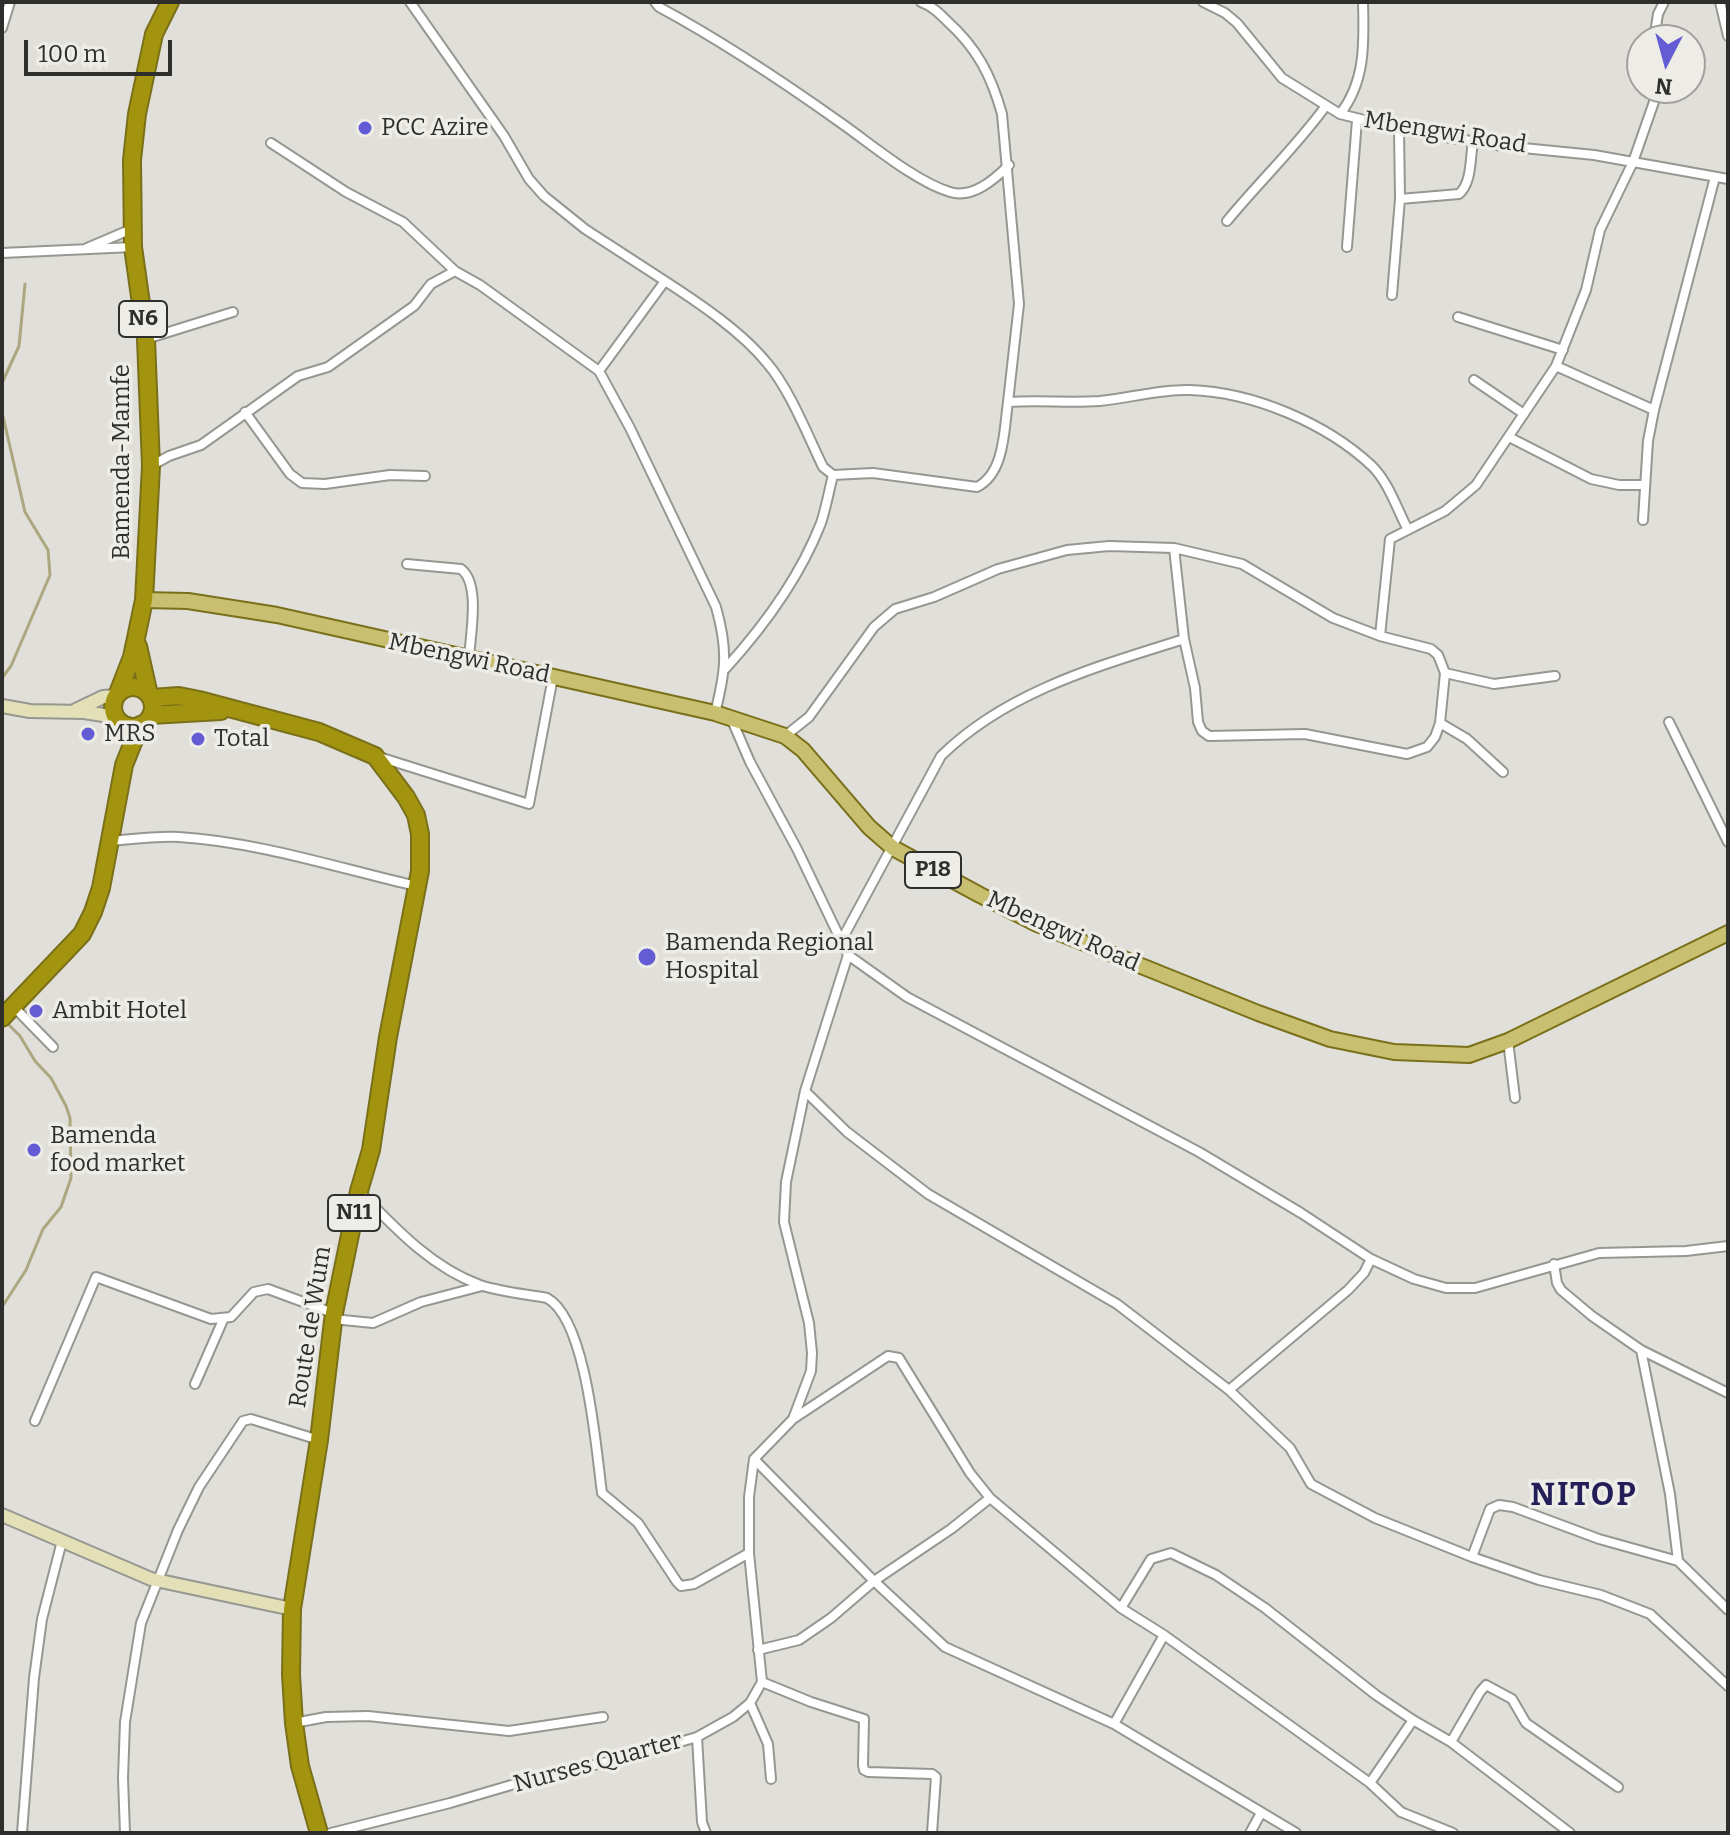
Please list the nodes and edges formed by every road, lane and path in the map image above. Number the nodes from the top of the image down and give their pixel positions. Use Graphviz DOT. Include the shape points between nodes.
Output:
graph roads {
  1 [pos="10,2"];
  2 [pos="170,2"];
  3 [pos="410,2"];
  4 [pos="655,2"];
  5 [pos="921,2"];
  6 [pos="1203,2"];
  7 [pos="1363,2"];
  8 [pos="1664,2"];
  9 [pos="1720,2"];
  10 [pos="1656,24"];
  11 [pos="2,28"];
  12 [pos="1728,36"];
  13 [pos="1653,104"];
  14 [pos="1325,107"];
  15 [pos="1340,114"];
  16 [pos="1357,120"];
  17 [pos="1399,130"];
  18 [pos="1473,142"];
  19 [pos="271,143"];
  20 [pos="1633,162"];
  21 [pos="1009,165"];
  22 [pos="1715,177"];
  23 [pos="1728,179"];
  24 [pos="1400,199"];
  25 [pos="1227,221"];
  26 [pos="134,228"];
  27 [pos="133,247"];
  28 [pos="1347,247"];
  29 [pos="78,252"];
  30 [pos="2,253"];
  31 [pos="455,271"];
  32 [pos="665,281"];
  33 [pos="1392,295"];
  34 [pos="233,312"];
  35 [pos="1458,317"];
  36 [pos="146,339"];
  37 [pos="1563,350"];
  38 [pos="1556,366"];
  39 [pos="599,371"];
  40 [pos="1474,380"];
  41 [pos="1008,402"];
  42 [pos="1654,410"];
  43 [pos="245,412"];
  44 [pos="1524,414"];
  45 [pos="1509,437"];
  46 [pos="151,466"];
  47 [pos="833,475"];
  48 [pos="425,476"];
  49 [pos="1644,485"];
  50 [pos="1643,520"];
  51 [pos="1408,530"];
  52 [pos="1174,548"];
  53 [pos="407,564"];
  54 [pos="144,600"];
  55 [pos="1380,636"];
  56 [pos="1184,639"];
  57 [pos="137,641"];
  58 [pos="469,659"];
  59 [pos="726,668"];
  60 [pos="1445,673"];
  61 [pos="1555,676"];
  62 [pos="553,677"];
  63 [pos="117,695"];
  64 [pos="2,706"];
  65 [pos="148,708"];
  66 [pos="73,712"];
  67 [pos="715,713"];
  68 [pos="731,717"];
  69 [pos="117,718"];
  70 [pos="1669,722"];
  71 [pos="1440,723"];
  72 [pos="785,736"];
  73 [pos="375,756"];
  74 [pos="124,765"];
  75 [pos="1503,772"];
  76 [pos="111,841"];
  77 [pos="1728,842"];
  78 [pos="893,848"];
  79 [pos="417,886"];
  80 [pos="1728,933"];
  81 [pos="840,943"];
  82 [pos="848,955"];
  83 [pos="7,1013"];
  84 [pos="1508,1041"];
  85 [pos="53,1047"];
  86 [pos="805,1091"];
  87 [pos="1515,1098"];
  88 [pos="359,1191"];
  89 [pos="1728,1246"];
  90 [pos="1371,1259"];
  91 [pos="1554,1264"];
  92 [pos="483,1286"];
  93 [pos="334,1316"];
  94 [pos="223,1320"];
  95 [pos="1641,1350"];
  96 [pos="195,1384"];
  97 [pos="1229,1390"];
  98 [pos="1728,1393"];
  99 [pos="793,1419"];
  100 [pos="35,1421"];
  101 [pos="319,1440"];
  102 [pos="754,1459"];
  103 [pos="990,1498"];
  104 [pos="2,1515"];
  105 [pos="62,1541"];
  106 [pos="749,1553"];
  107 [pos="1472,1557"];
  108 [pos="1678,1561"];
  109 [pos="158,1581"];
  110 [pos="874,1581"];
  111 [pos="1121,1608"];
  112 [pos="292,1609"];
  113 [pos="1728,1610"];
  114 [pos="1164,1635"];
  115 [pos="758,1650"];
  116 [pos="762,1682"];
  117 [pos="1728,1690"];
  118 [pos="750,1703"];
  119 [pos="603,1717"];
  120 [pos="1413,1720"];
  121 [pos="294,1723"];
  122 [pos="1114,1724"];
  123 [pos="697,1737"];
  124 [pos="1451,1742"];
  125 [pos="771,1779"];
  126 [pos="1370,1783"];
  127 [pos="1618,1787"];
  128 [pos="1261,1813"];
  129 [pos="22,1833"];
  130 [pos="125,1833"];
  131 [pos="319,1833"];
  132 [pos="331,1833"];
  133 [pos="706,1833"];
  134 [pos="932,1833"];
  135 [pos="1250,1833"];
  136 [pos="1296,1833"];
  137 [pos="1453,1833"];
  138 [pos="1570,1833"];
  1 -- 11 [label="street"];
  2 -- 26 [label="highway, Bamenda-Mamfe / N6" via="154,34 137,114"];
  3 -- 32 [label="street" via="544,196"];
  4 -- 21 [label="street" via="913,174 949,192 976,190"];
  5 -- 21 [label="street" via="969,41 994,84"];
  6 -- 14 [label="street, Mbengwi Road" via="1237,23 1282,78"];
  7 -- 15 [label="street" via="1363,67"];
  8 -- 10 [label="street"];
  9 -- 12 [label="street"];
  13 -- 20 [label="street"];
  14 -- 15 [label="street, Mbengwi Road"];
  14 -- 25 [label="street"];
  15 -- 16 [label="street, Mbengwi Road"];
  16 -- 17 [label="street, Mbengwi Road"];
  16 -- 28 [label="street"];
  17 -- 18 [label="street, Mbengwi Road"];
  17 -- 24 [label="street"];
  18 -- 20 [label="street, Mbengwi Road"];
  18 -- 24 [label="street" via="1468,181 1459,194"];
  19 -- 31 [label="street" via="403,222"];
  20 -- 22 [label="street, Mbengwi Road"];
  20 -- 37 [label="street" via="1600,230 1586,290"];
  21 -- 41 [label="street" via="1019,304"];
  22 -- 23 [label="street, Mbengwi Road"];
  22 -- 42 [label="street"];
  24 -- 33 [label="street"];
  26 -- 27 [label="highway, Bamenda-Mamfe / N6"];
  26 -- 29 [label="street"];
  27 -- 29 [label="street"];
  27 -- 36 [label="highway, Bamenda-Mamfe / N6"];
  29 -- 30 [label="street"];
  31 -- 39 [label="street"];
  31 -- 43 [label="street" via="431,284 414,306 328,367 298,376"];
  32 -- 39 [label="street"];
  32 -- 47 [label="street" via="768,363 823,467"];
  34 -- 36 [label="street"];
  35 -- 37 [label="street"];
  36 -- 46 [label="highway, Bamenda-Mamfe / N6"];
  37 -- 38 [label="street"];
  38 -- 42 [label="street"];
  38 -- 44 [label="street"];
  39 -- 59 [label="street" via="716,607"];
  40 -- 44 [label="street"];
  41 -- 47 [label="street" via="994,471 977,487 873,473"];
  41 -- 51 [label="street" via="1098,401 1188,390 1247,399 1318,427 1371,466"];
  42 -- 49 [label="street"];
  43 -- 46 [label="street" via="201,445"];
  43 -- 48 [label="street" via="302,483"];
  44 -- 45 [label="street"];
  45 -- 49 [label="street" via="1591,479"];
  45 -- 51 [label="street" via="1462,498"];
  46 -- 54 [label="highway, Bamenda-Mamfe / N6"];
  47 -- 59 [label="street" via="809,549 775,605"];
  49 -- 50 [label="street"];
  51 -- 55 [label="street" via="1389,542"];
  52 -- 55 [label="street" via="1242,564 1333,618"];
  52 -- 56 [label="street"];
  52 -- 72 [label="street" via="1067,550 1009,565 895,609 874,627 809,717"];
  53 -- 58 [label="street" via="467,573 473,596"];
  54 -- 57 [label="highway, Bamenda-Mamfe / N6"];
  54 -- 58 [label="main road, Mbengwi Road / P18" via="277,615"];
  55 -- 60 [label="street" via="1431,649"];
  56 -- 71 [label="street" via="1198,722 1209,736 1305,734 1407,754 1427,747"];
  56 -- 78 [label="street" via="1089,668 998,711 960,737 941,756"];
  57 -- 63 [label="highway, Bamenda-Mamfe / N6"];
  57 -- 65 [label="highway, Bamenda-Mamfe / N6"];
  58 -- 62 [label="main road, Mbengwi Road / P18"];
  59 -- 67 [label="street"];
  60 -- 61 [label="street" via="1494,684"];
  60 -- 71 [label="street"];
  62 -- 67 [label="main road, Mbengwi Road / P18"];
  62 -- 73 [label="street" via="529,804"];
  63 -- 65 [label="highway" via="137,688"];
  63 -- 66 [label="main road"];
  63 -- 69 [label="highway, N6"];
  64 -- 66 [label="main road"];
  65 -- 69 [label="highway" via="128,726"];
  65 -- 73 [label="highway, Route de Wum / N11" via="230,711 319,732"];
  65 -- 74 [label="highway, N6"];
  66 -- 69 [label="main road"];
  67 -- 68 [label="main road, Mbengwi Road / P18"];
  68 -- 72 [label="main road, Mbengwi Road / P18"];
  68 -- 81 [label="street"];
  69 -- 74 [label="highway, N6"];
  70 -- 77 [label="street"];
  71 -- 75 [label="street"];
  72 -- 78 [label="main road, Mbengwi Road / P18"];
  73 -- 79 [label="highway, Route de Wum / N11" via="416,815"];
  74 -- 76 [label="highway, N6"];
  76 -- 79 [label="street" via="214,840"];
  76 -- 83 [label="highway, N6" via="101,888 82,934"];
  78 -- 81 [label="street"];
  78 -- 84 [label="main road, Mbengwi Road / P18" via="1037,924 1330,1039 1394,1052 1448,1055 1469,1055"];
  79 -- 88 [label="highway, Route de Wum / N11" via="371,1150"];
  80 -- 84 [label="main road, Mbengwi Road / P18"];
  81 -- 82 [label="street"];
  82 -- 86 [label="street"];
  82 -- 90 [label="street" via="907,997 1185,1145"];
  83 -- 85 [label="street"];
  84 -- 87 [label="street"];
  86 -- 97 [label="street" via="870,1152 928,1194 1117,1304"];
  86 -- 99 [label="street" via="786,1182 784,1222 812,1353 811,1371"];
  88 -- 92 [label="street" via="401,1235 448,1271"];
  88 -- 93 [label="highway, Route de Wum / N11"];
  89 -- 91 [label="street" via="1599,1253"];
  90 -- 91 [label="street" via="1446,1288 1499,1283"];
  90 -- 97 [label="street" via="1348,1290"];
  91 -- 95 [label="street" via="1561,1290"];
  92 -- 93 [label="street" via="421,1302 373,1323"];
  92 -- 106 [label="street" via="547,1298 564,1316 583,1362 602,1493 638,1523 677,1582 694,1584"];
  93 -- 94 [label="street" via="268,1289 254,1292"];
  93 -- 101 [label="highway, Route de Wum / N11"];
  94 -- 96 [label="street"];
  94 -- 100 [label="street" via="96,1277"];
  95 -- 98 [label="street"];
  95 -- 108 [label="street"];
  97 -- 107 [label="street" via="1290,1448 1311,1484 1375,1518"];
  99 -- 102 [label="street"];
  99 -- 103 [label="street" via="888,1356 899,1358"];
  101 -- 109 [label="street" via="243,1421 199,1487"];
  101 -- 112 [label="highway, Route de Wum / N11"];
  102 -- 106 [label="street"];
  102 -- 110 [label="street"];
  103 -- 110 [label="street"];
  103 -- 111 [label="street"];
  104 -- 105 [label="main road"];
  105 -- 109 [label="main road"];
  105 -- 129 [label="street" via="42,1619"];
  106 -- 115 [label="street"];
  107 -- 108 [label="street" via="1486,1516 1499,1505"];
  107 -- 117 [label="street" via="1650,1614"];
  108 -- 113 [label="street"];
  109 -- 112 [label="main road"];
  109 -- 130 [label="street" via="141,1623 125,1722"];
  110 -- 115 [label="street" via="799,1640"];
  110 -- 122 [label="street" via="958,1655"];
  111 -- 114 [label="street"];
  111 -- 120 [label="street" via="1151,1559 1171,1553 1253,1600"];
  112 -- 121 [label="highway, Route de Wum / N11"];
  114 -- 122 [label="street"];
  114 -- 126 [label="street"];
  115 -- 116 [label="street"];
  116 -- 118 [label="street, Nurses Quarter"];
  116 -- 134 [label="street" via="864,1719 864,1770 936,1777"];
  118 -- 123 [label="street, Nurses Quarter"];
  118 -- 125 [label="street" via="768,1744"];
  119 -- 121 [label="street" via="509,1731 368,1716"];
  120 -- 124 [label="street"];
  120 -- 126 [label="street"];
  121 -- 131 [label="highway, Route de Wum / N11"];
  122 -- 128 [label="street"];
  123 -- 132 [label="street, Nurses Quarter"];
  123 -- 133 [label="street"];
  124 -- 127 [label="street" via="1486,1685 1512,1699 1526,1723"];
  124 -- 138 [label="street"];
  126 -- 137 [label="street" via="1401,1812"];
  128 -- 135 [label="street"];
  128 -- 136 [label="street"];
}
